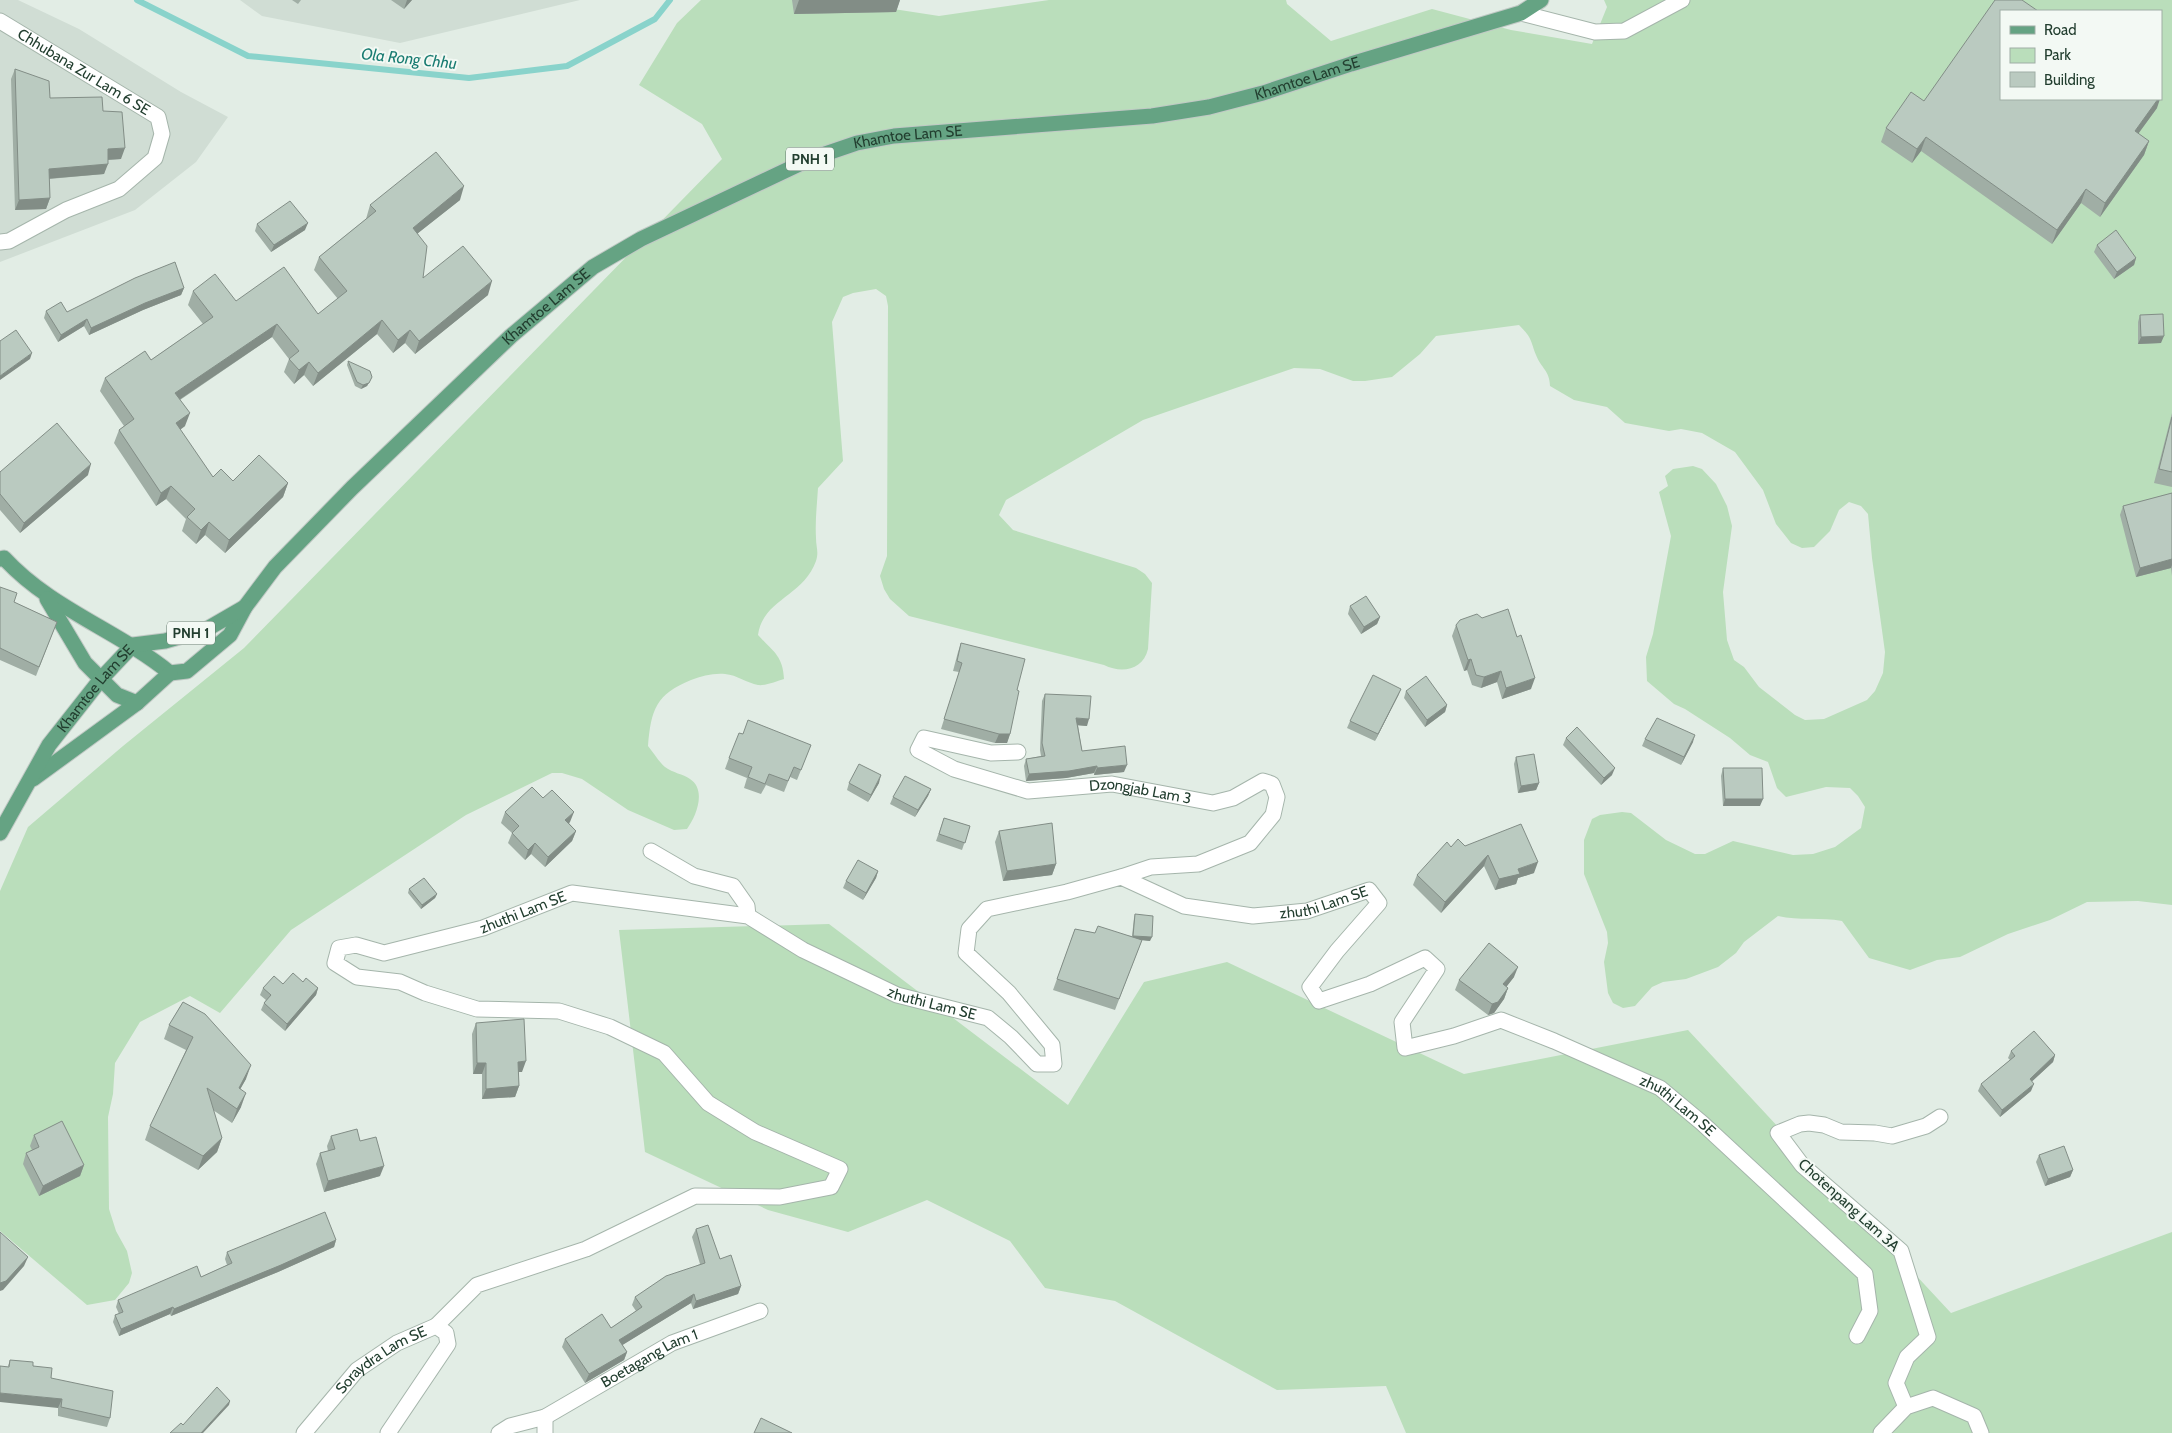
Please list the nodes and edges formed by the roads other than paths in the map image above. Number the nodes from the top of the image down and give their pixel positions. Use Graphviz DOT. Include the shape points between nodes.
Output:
graph roads {
  1 [pos="1541,0"];
  2 [pos="1682,0"];
  3 [pos="1521,13"];
  4 [pos="0,21"];
  5 [pos="0,242"];
  6 [pos="0,559"];
  7 [pos="45,595"];
  8 [pos="245,607"];
  9 [pos="132,645"];
  10 [pos="170,673"];
  11 [pos="101,679"];
  12 [pos="138,703"];
  13 [pos="1018,752"];
  14 [pos="28,783"];
  15 [pos="0,832"];
  16 [pos="652,851"];
  17 [pos="1122,877"];
  18 [pos="748,916"];
  19 [pos="1940,1117"];
  20 [pos="760,1311"];
  21 [pos="436,1326"];
  22 [pos="1857,1336"];
  23 [pos="1906,1407"];
  24 [pos="545,1417"];
  25 [pos="304,1433"];
  26 [pos="388,1433"];
  27 [pos="499,1433"];
  28 [pos="545,1433"];
  29 [pos="1881,1433"];
  30 [pos="1981,1433"];
  1 -- 3 [label="main road, Khamtoe Lam SE / PNH 1"];
  2 -- 3 [label="street" via="1624,31 1595,32"];
  3 -- 8 [label="main road, Khamtoe Lam SE / PNH 1" via="1208,107 1152,116 894,136 857,143 801,164 641,239 592,267 511,336 352,488 275,567"];
  4 -- 5 [label="street, Chhubana Zur Lam 6 SE" via="158,117 162,134 155,158 118,189"];
  6 -- 7 [label="main road" via="4,558"];
  7 -- 9 [label="main road"];
  7 -- 11 [label="main road" via="85,663"];
  8 -- 9 [label="main road, Khamtoe Lam SE / PNH 1" via="207,629 165,641"];
  8 -- 10 [label="main road, Khamtoe Lam SE / PNH 1" via="230,635 210,653 187,671"];
  9 -- 10 [label="main road"];
  9 -- 11 [label="main road, Khamtoe Lam SE"];
  10 -- 12 [label="main road, PNH 1"];
  11 -- 12 [label="main road" via="117,695"];
  11 -- 14 [label="main road, Khamtoe Lam SE" via="49,745"];
  12 -- 14 [label="main road, Khamtoe Lam SE"];
  13 -- 17 [label="street, Dzongjab Lam 3" via="991,753 924,738 918,750 954,769 1028,791 1112,784 1213,803 1233,798 1263,781 1272,784 1277,797 1273,815 1250,843 1198,864 1151,867"];
  14 -- 15 [label="main road, Khamtoe Lam SE"];
  16 -- 18 [label="street" via="694,876 732,886 747,906"];
  17 -- 18 [label="street, zhuthi Lam SE" via="987,908 969,929 966,953 1009,993 1052,1045 1054,1064 1037,1064 988,1018 897,995 803,950"];
  17 -- 22 [label="street, zhuthi Lam SE" via="1184,906 1253,916 1307,912 1370,890 1379,903 1336,951 1310,987 1319,1000 1370,984 1425,958 1437,969 1402,1022 1405,1048 1501,1020 1660,1088 1865,1274 1870,1311"];
  18 -- 21 [label="street, zhuthi Lam SE" via="572,892 483,928 384,953 356,945 340,948 335,963 356,977 400,982 477,1009 559,1011 610,1027 664,1053 708,1103 755,1132 840,1169 831,1187 780,1197 695,1196 586,1248 477,1285"];
  19 -- 23 [label="street, Chotenpang Lam 3A" via="1926,1126 1892,1136 1841,1132 1809,1123 1778,1133 1802,1165 1901,1251 1928,1337 1907,1357 1896,1383"];
  20 -- 24 [label="street, Boetagang Lam 1" via="672,1343"];
  21 -- 25 [label="street, Soraydra Lam SE" via="397,1343 356,1370"];
  21 -- 26 [label="street, Soraydra Lam SE" via="446,1333 448,1344"];
  23 -- 29 [label="street"];
  23 -- 30 [label="street" via="1933,1398 1974,1416"];
  24 -- 27 [label="street" via="510,1426"];
  24 -- 28 [label="street"];
}
